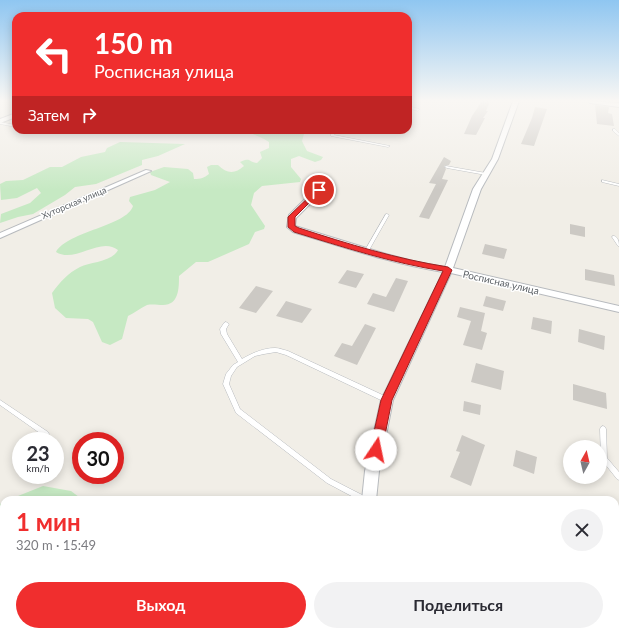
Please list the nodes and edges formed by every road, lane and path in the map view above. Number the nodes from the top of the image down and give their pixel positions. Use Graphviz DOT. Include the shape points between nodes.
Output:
graph roads {
  1 [pos="614,130"];
  2 [pos="505,131"];
  3 [pos="333,134"];
  4 [pos="619,135"];
  5 [pos="388,146"];
  6 [pos="447,167"];
  7 [pos="148,171"];
  8 [pos="486,174"];
  9 [pos="603,181"];
  10 [pos="619,185"];
  11 [pos="319,190"];
  12 [pos="387,216"];
  13 [pos="0,236"];
  14 [pos="614,237"];
  15 [pos="619,245"];
  16 [pos="366,252"];
  17 [pos="448,270"];
  18 [pos="619,309"];
  19 [pos="226,324"];
  20 [pos="241,362"];
  21 [pos="387,400"];
  22 [pos="0,402"];
  23 [pos="603,429"];
  24 [pos="43,432"];
  25 [pos="619,477"];
  26 [pos="360,496"];
  27 [pos="369,496"];
  1 -- 4 [label="lane"];
  2 -- 8 [label="street" via="495,159"];
  3 -- 5 [label="lane"];
  6 -- 8 [label="lane"];
  7 -- 13 [label="street, Хуторская улица"];
  8 -- 17 [label="street" via="477,189"];
  9 -- 10 [label="lane"];
  11 -- 16 [label="street, Росписная улица" via="292,217 291,227"];
  12 -- 16 [label="lane"];
  14 -- 15 [label="lane"];
  16 -- 17 [label="street, Росписная улица"];
  17 -- 18 [label="street, Росписная улица"];
  17 -- 21 [label="street"];
  19 -- 20 [label="lane" via="224,334"];
  20 -- 21 [label="lane" via="253,355 276,350"];
  20 -- 26 [label="lane" via="228,375 226,384 238,411 329,480"];
  21 -- 27 [label="street"];
  22 -- 24 [label="lane"];
  23 -- 25 [label="lane" via="604,459"];
}
